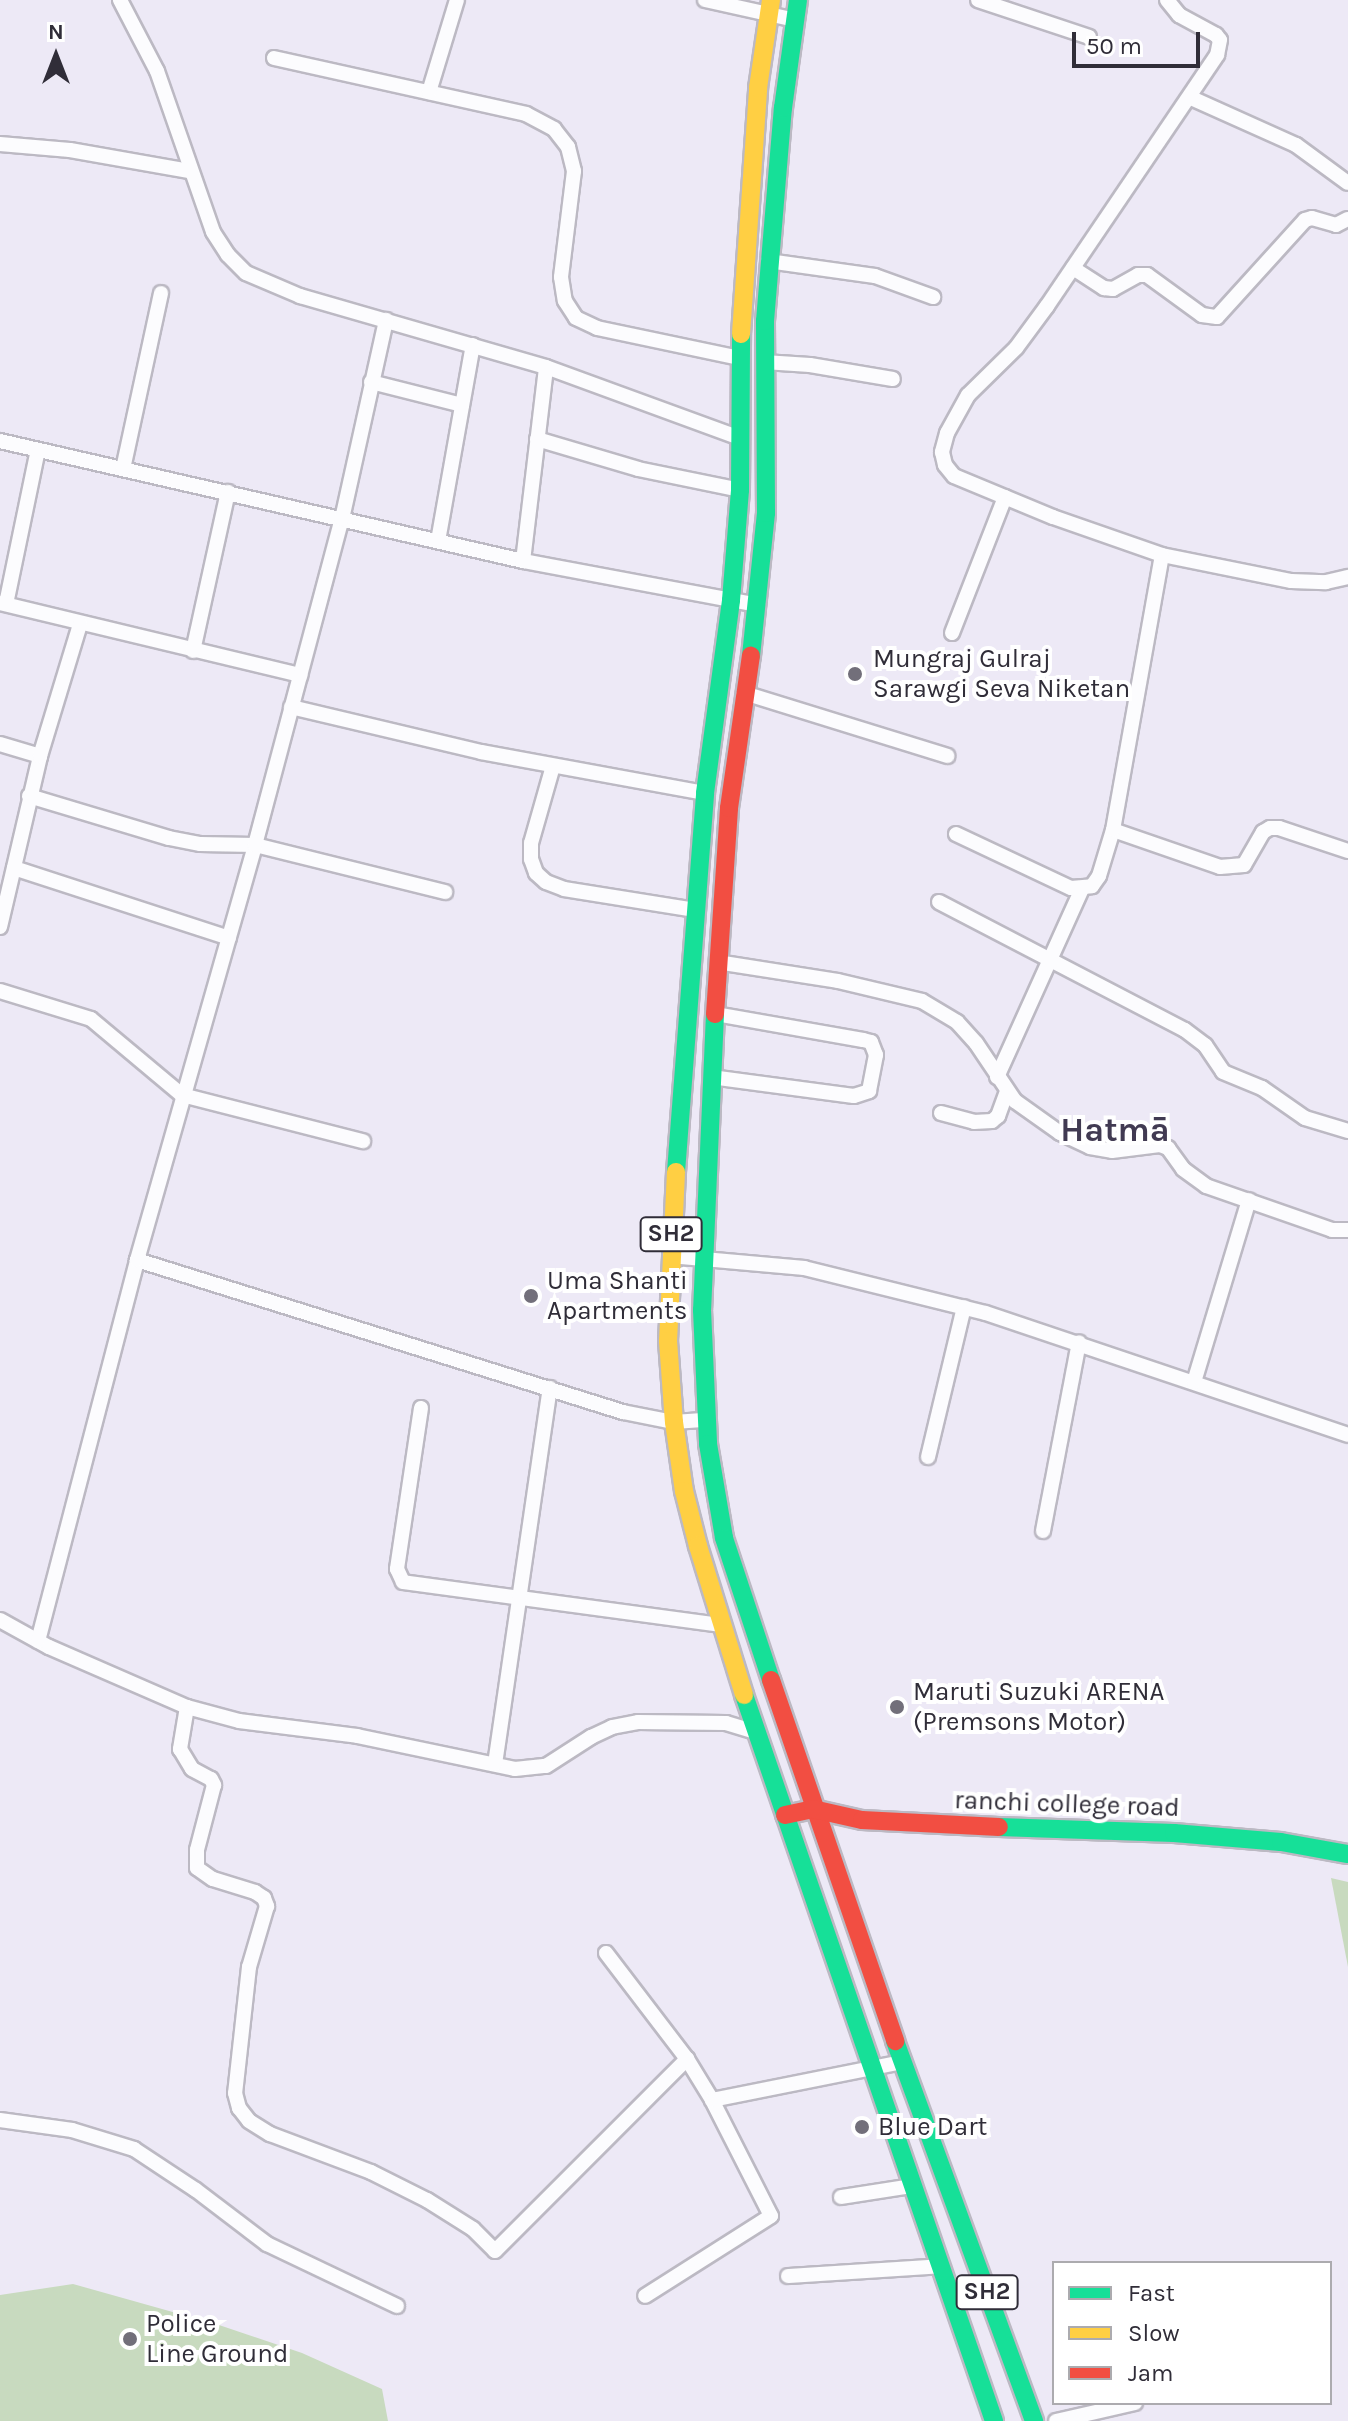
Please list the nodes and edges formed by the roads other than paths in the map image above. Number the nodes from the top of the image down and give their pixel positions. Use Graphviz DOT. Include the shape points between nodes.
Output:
graph roads {
  1 [pos="120,0"];
  2 [pos="457,0"];
  3 [pos="705,0"];
  4 [pos="798,0"];
  5 [pos="978,0"];
  6 [pos="1167,0"];
  7 [pos="769,8"];
  8 [pos="795,20"];
  9 [pos="1089,37"];
  10 [pos="274,58"];
  11 [pos="429,92"];
  12 [pos="1189,97"];
  13 [pos="0,144"];
  14 [pos="189,171"];
  15 [pos="1348,183"];
  16 [pos="1342,222"];
  17 [pos="1348,236"];
  18 [pos="768,261"];
  19 [pos="1073,268"];
  20 [pos="161,293"];
  21 [pos="933,297"];
  22 [pos="386,320"];
  23 [pos="473,345"];
  24 [pos="739,358"];
  25 [pos="764,362"];
  26 [pos="546,367"];
  27 [pos="893,379"];
  28 [pos="371,382"];
  29 [pos="462,405"];
  30 [pos="740,438"];
  31 [pos="537,439"];
  32 [pos="0,441"];
  33 [pos="38,450"];
  34 [pos="123,469"];
  35 [pos="740,490"];
  36 [pos="228,492"];
  37 [pos="1005,497"];
  38 [pos="342,519"];
  39 [pos="438,541"];
  40 [pos="1162,555"];
  41 [pos="523,561"];
  42 [pos="1348,577"];
  43 [pos="731,600"];
  44 [pos="3,603"];
  45 [pos="758,605"];
  46 [pos="80,624"];
  47 [pos="952,633"];
  48 [pos="193,651"];
  49 [pos="301,675"];
  50 [pos="744,693"];
  51 [pos="291,707"];
  52 [pos="0,744"];
  53 [pos="40,756"];
  54 [pos="947,756"];
  55 [pos="553,766"];
  56 [pos="705,793"];
  57 [pos="29,796"];
  58 [pos="1113,830"];
  59 [pos="956,834"];
  60 [pos="255,845"];
  61 [pos="1348,851"];
  62 [pos="14,868"];
  63 [pos="5,882"];
  64 [pos="1082,889"];
  65 [pos="445,892"];
  66 [pos="939,902"];
  67 [pos="695,910"];
  68 [pos="0,927"];
  69 [pos="229,938"];
  70 [pos="1049,958"];
  71 [pos="717,962"];
  72 [pos="0,991"];
  73 [pos="716,1014"];
  74 [pos="711,1077"];
  75 [pos="997,1077"];
  76 [pos="1007,1091"];
  77 [pos="182,1095"];
  78 [pos="941,1113"];
  79 [pos="1348,1131"];
  80 [pos="363,1141"];
  81 [pos="1249,1200"];
  82 [pos="1348,1230"];
  83 [pos="670,1256"];
  84 [pos="137,1260"];
  85 [pos="704,1260"];
  86 [pos="964,1307"];
  87 [pos="1079,1342"];
  88 [pos="1194,1382"];
  89 [pos="550,1388"];
  90 [pos="421,1408"];
  91 [pos="706,1420"];
  92 [pos="674,1422"];
  93 [pos="1348,1435"];
  94 [pos="928,1457"];
  95 [pos="1043,1531"];
  96 [pos="521,1600"];
  97 [pos="0,1620"];
  98 [pos="722,1625"];
  99 [pos="38,1641"];
  100 [pos="187,1707"];
  101 [pos="756,1732"];
  102 [pos="495,1764"];
  103 [pos="813,1809"];
  104 [pos="785,1815"];
  105 [pos="1348,1854"];
  106 [pos="606,1953"];
  107 [pos="687,2059"];
  108 [pos="902,2062"];
  109 [pos="873,2069"];
  110 [pos="712,2100"];
  111 [pos="0,2120"];
  112 [pos="912,2186"];
  113 [pos="841,2197"];
  114 [pos="941,2266"];
  115 [pos="788,2276"];
  116 [pos="645,2296"];
  117 [pos="397,2306"];
  118 [pos="1126,2405"];
  119 [pos="994,2421"];
  120 [pos="1034,2421"];
  121 [pos="1056,2421"];
  1 -- 14 [label="street" via="157,71"];
  2 -- 11 [label="street"];
  3 -- 7 [label="street"];
  4 -- 8 [label="main road, SH2"];
  5 -- 9 [label="street"];
  6 -- 12 [label="street" via="1179,15 1220,40 1217,55"];
  7 -- 8 [label="street"];
  7 -- 24 [label="main road, SH2" via="747,213"];
  8 -- 18 [label="main road, SH2"];
  10 -- 11 [label="street"];
  11 -- 24 [label="street" via="526,114 554,129 568,147 574,171 561,277 565,301 576,318 597,328"];
  12 -- 15 [label="street" via="1296,145"];
  12 -- 19 [label="street"];
  13 -- 14 [label="street"];
  14 -- 22 [label="street" via="213,232 246,273 300,296"];
  16 -- 17 [label="street"];
  16 -- 19 [label="street" via="1305,220 1217,317 1202,315 1147,275 1113,289"];
  18 -- 21 [label="street" via="875,276"];
  18 -- 25 [label="main road, SH2"];
  19 -- 37 [label="street" via="1016,348 968,395 947,433 942,452 954,476"];
  20 -- 34 [label="street"];
  22 -- 23 [label="street"];
  22 -- 28 [label="street"];
  23 -- 26 [label="street"];
  23 -- 29 [label="street"];
  24 -- 30 [label="main road, SH2"];
  25 -- 27 [label="street"];
  25 -- 45 [label="main road, SH2" via="766,513"];
  26 -- 30 [label="street"];
  26 -- 31 [label="street"];
  28 -- 29 [label="street"];
  28 -- 38 [label="street"];
  29 -- 39 [label="street"];
  30 -- 35 [label="main road, SH2"];
  31 -- 35 [label="street" via="638,469"];
  31 -- 41 [label="street"];
  32 -- 33 [label="street"];
  33 -- 34 [label="street"];
  33 -- 44 [label="street"];
  34 -- 36 [label="street"];
  35 -- 43 [label="main road, SH2"];
  36 -- 38 [label="street"];
  36 -- 48 [label="street"];
  37 -- 40 [label="street"];
  37 -- 47 [label="street"];
  38 -- 39 [label="street"];
  38 -- 49 [label="street"];
  39 -- 41 [label="street"];
  40 -- 42 [label="street" via="1291,581"];
  40 -- 58 [label="street"];
  41 -- 43 [label="street"];
  43 -- 45 [label="street"];
  43 -- 56 [label="main road, SH2"];
  44 -- 46 [label="street"];
  45 -- 50 [label="main road, SH2"];
  46 -- 48 [label="street"];
  46 -- 53 [label="street"];
  48 -- 49 [label="street"];
  49 -- 51 [label="street"];
  50 -- 54 [label="street"];
  50 -- 71 [label="main road, SH2"];
  51 -- 55 [label="street"];
  51 -- 60 [label="street"];
  52 -- 53 [label="street"];
  53 -- 57 [label="street"];
  55 -- 56 [label="street"];
  55 -- 67 [label="street" via="531,843 536,873 564,889"];
  56 -- 67 [label="main road, SH2"];
  57 -- 60 [label="street" via="169,838"];
  57 -- 62 [label="street"];
  58 -- 61 [label="street" via="1233,869 1250,860 1270,828"];
  58 -- 64 [label="street" via="1099,876"];
  59 -- 64 [label="street" via="1060,884"];
  60 -- 65 [label="street"];
  60 -- 69 [label="street"];
  62 -- 63 [label="street"];
  62 -- 69 [label="street"];
  63 -- 68 [label="street"];
  64 -- 70 [label="street"];
  66 -- 70 [label="street"];
  67 -- 83 [label="main road, SH2"];
  69 -- 77 [label="street"];
  70 -- 75 [label="street"];
  70 -- 79 [label="street" via="1185,1030 1205,1045 1223,1072 1262,1088 1305,1118"];
  71 -- 73 [label="main road, SH2"];
  71 -- 75 [label="street" via="850,983 922,1001 957,1022"];
  72 -- 77 [label="street" via="91,1019"];
  73 -- 74 [label="main road, SH2"];
  73 -- 74 [label="street" via="871,1042 876,1055 869,1091 854,1096"];
  74 -- 85 [label="main road, SH2"];
  75 -- 76 [label="street"];
  76 -- 78 [label="street" via="992,1121"];
  76 -- 81 [label="street" via="1038,1120 1080,1142 1112,1151 1160,1145 1194,1179"];
  77 -- 80 [label="street"];
  77 -- 84 [label="street"];
  81 -- 82 [label="street" via="1332,1230"];
  81 -- 88 [label="street"];
  83 -- 85 [label="street"];
  83 -- 92 [label="main road, SH2" via="668,1341"];
  84 -- 89 [label="street"];
  84 -- 99 [label="street"];
  85 -- 86 [label="street" via="804,1268"];
  85 -- 91 [label="main road, SH2"];
  86 -- 87 [label="street"];
  86 -- 94 [label="street"];
  87 -- 88 [label="street"];
  87 -- 95 [label="street"];
  88 -- 93 [label="street"];
  89 -- 92 [label="street"];
  89 -- 96 [label="street"];
  90 -- 96 [label="street" via="398,1576 410,1584"];
  91 -- 92 [label="street"];
  91 -- 103 [label="main road, SH2" via="724,1538"];
  92 -- 98 [label="main road, SH2" via="684,1491"];
  96 -- 98 [label="street"];
  96 -- 102 [label="street"];
  97 -- 99 [label="street"];
  98 -- 101 [label="main road, SH2"];
  99 -- 100 [label="street"];
  100 -- 102 [label="street" via="239,1721 357,1736"];
  100 -- 107 [label="street" via="180,1749 192,1769 214,1785 197,1868 213,1879 255,1892 267,1906 249,1967 235,2093 249,2121 427,2200 473,2229 495,2251"];
  101 -- 102 [label="street" via="726,1723 638,1722 591,1737 546,1766 515,1769"];
  101 -- 104 [label="main road, SH2"];
  103 -- 104 [label="main road, ranchi college road"];
  103 -- 105 [label="main road, ranchi college road" via="862,1820 1174,1833"];
  103 -- 108 [label="main road, SH2"];
  104 -- 109 [label="main road, SH2"];
  106 -- 107 [label="street"];
  107 -- 110 [label="street"];
  108 -- 109 [label="street"];
  108 -- 120 [label="main road, SH2"];
  109 -- 110 [label="street"];
  109 -- 112 [label="main road, SH2"];
  110 -- 116 [label="street" via="771,2216"];
  111 -- 117 [label="street" via="72,2130 134,2149 267,2244"];
  112 -- 113 [label="street"];
  112 -- 114 [label="main road, SH2"];
  114 -- 115 [label="street"];
  114 -- 119 [label="main road, SH2"];
  118 -- 121 [label="street"];
}
